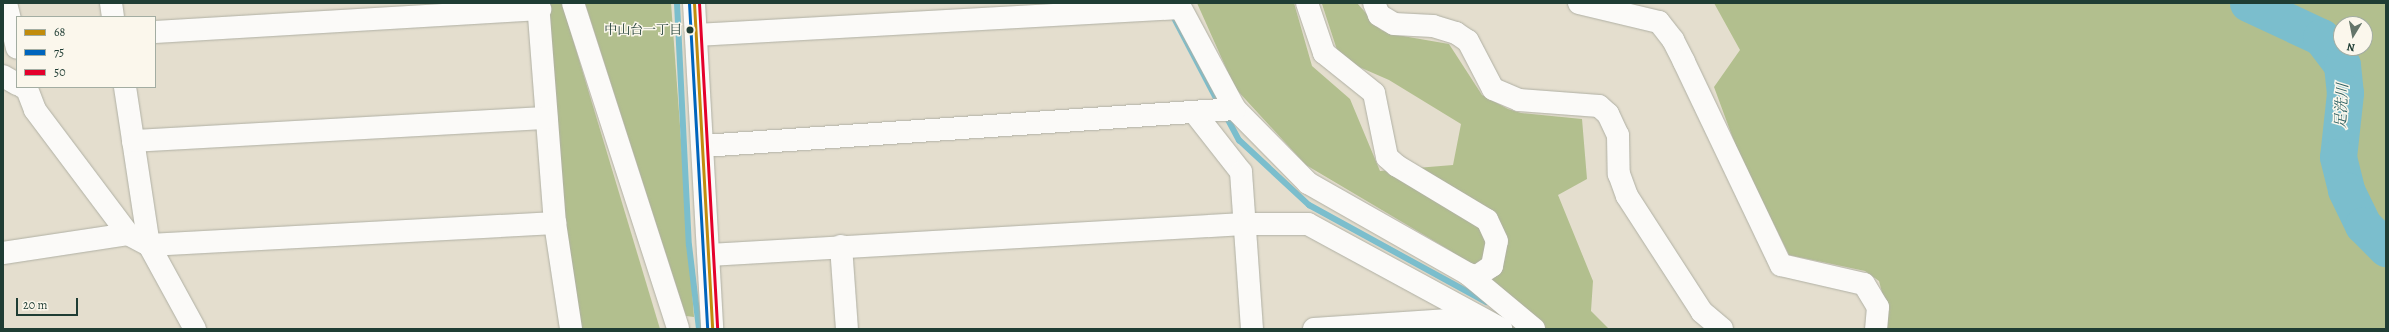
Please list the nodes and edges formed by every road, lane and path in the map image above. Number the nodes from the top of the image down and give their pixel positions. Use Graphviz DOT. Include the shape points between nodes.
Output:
graph roads {
  1 [pos="6,3"];
  2 [pos="111,3"];
  3 [pos="573,3"];
  4 [pos="694,3"];
  5 [pos="1307,3"];
  6 [pos="1374,3"];
  7 [pos="1579,3"];
  8 [pos="1179,5"];
  9 [pos="539,6"];
  10 [pos="113,16"];
  11 [pos="156,32"];
  12 [pos="696,35"];
  13 [pos="16,44"];
  14 [pos="3,76"];
  15 [pos="16,83"];
  16 [pos="24,88"];
  17 [pos="125,88"];
  18 [pos="1235,110"];
  19 [pos="1194,112"];
  20 [pos="546,118"];
  21 [pos="133,141"];
  22 [pos="703,146"];
  23 [pos="556,223"];
  24 [pos="1244,224"];
  25 [pos="128,234"];
  26 [pos="149,245"];
  27 [pos="841,246"];
  28 [pos="3,253"];
  29 [pos="709,255"];
  30 [pos="1468,274"];
  31 [pos="1479,318"];
  32 [pos="195,329"];
  33 [pos="572,329"];
  34 [pos="678,329"];
  35 [pos="712,329"];
  36 [pos="847,329"];
  37 [pos="1252,329"];
  38 [pos="1314,329"];
  39 [pos="1501,329"];
  40 [pos="1534,329"];
  41 [pos="1722,329"];
  42 [pos="1876,329"];
  1 -- 13 [label="street"];
  2 -- 10 [label="street"];
  3 -- 34 [label="street"];
  4 -- 12 [label="street"];
  5 -- 30 [label="street" via="1324,53 1374,93 1387,157 1397,166 1487,220 1497,241 1492,266 1477,276"];
  6 -- 41 [label="street" via="1379,14 1394,24 1433,26 1456,33 1468,41 1493,89 1519,100 1600,106 1608,114 1618,135 1619,174 1627,196 1702,312"];
  7 -- 42 [label="street" via="1659,22 1682,57 1781,265 1864,284 1878,307"];
  8 -- 12 [label="street"];
  8 -- 18 [label="street"];
  9 -- 11 [label="street"];
  9 -- 20 [label="street"];
  12 -- 22 [label="street"];
  14 -- 15 [label="street"];
  16 -- 25 [label="street" via="35,110"];
  17 -- 21 [label="street"];
  18 -- 19 [label="street"];
  18 -- 30 [label="street" via="1308,183"];
  19 -- 22 [label="street"];
  19 -- 24 [label="street" via="1241,172"];
  20 -- 21 [label="street"];
  20 -- 23 [label="street"];
  21 -- 26 [label="street"];
  22 -- 29 [label="street"];
  23 -- 26 [label="street"];
  23 -- 33 [label="street"];
  24 -- 27 [label="street"];
  24 -- 31 [label="street" via="1308,224"];
  24 -- 37 [label="street"];
  25 -- 26 [label="street"];
  25 -- 28 [label="street"];
  26 -- 32 [label="street"];
  27 -- 29 [label="street"];
  27 -- 36 [label="street"];
  29 -- 35 [label="street"];
  30 -- 40 [label="street"];
  31 -- 38 [label="street"];
  31 -- 39 [label="street"];
}
